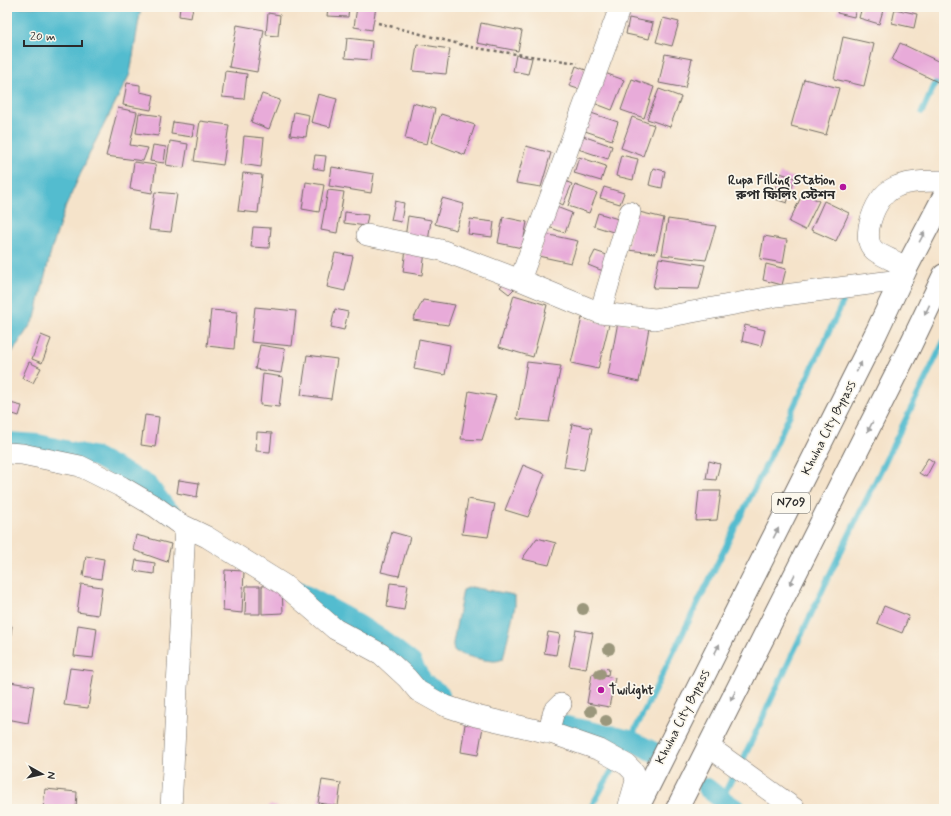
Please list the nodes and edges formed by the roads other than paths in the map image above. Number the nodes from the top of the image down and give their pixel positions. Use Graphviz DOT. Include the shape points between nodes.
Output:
graph roads {
  1 [pos="620,7"];
  2 [pos="944,181"];
  3 [pos="944,196"];
  4 [pos="630,212"];
  5 [pos="367,235"];
  6 [pos="904,274"];
  7 [pos="944,275"];
  8 [pos="520,280"];
  9 [pos="600,312"];
  10 [pos="7,453"];
  11 [pos="185,527"];
  12 [pos="561,704"];
  13 [pos="548,733"];
  14 [pos="708,746"];
  15 [pos="171,809"];
  16 [pos="628,809"];
  17 [pos="637,809"];
  18 [pos="677,809"];
  19 [pos="795,809"];
  1 -- 8 [label="street"];
  2 -- 6 [label="street" via="921,181 898,186 887,191 878,203 868,232 868,241 874,250"];
  6 -- 3 [label="highway, Khulna City Bypass / N709, one-way"];
  4 -- 9 [label="street"];
  5 -- 8 [label="street" via="441,250"];
  6 -- 9 [label="street" via="655,319"];
  17 -- 6 [label="highway, Khulna City Bypass / N709, one-way"];
  7 -- 14 [label="highway, N709, one-way"];
  8 -- 9 [label="street"];
  10 -- 11 [label="street" via="80,466 122,487"];
  11 -- 13 [label="street" via="207,536 284,585 335,629 381,654 418,691 443,705 476,716"];
  11 -- 15 [label="street"];
  12 -- 13 [label="street" via="554,711"];
  13 -- 16 [label="street" via="600,750 627,765 634,772 636,781"];
  14 -- 18 [label="highway, N709"];
  14 -- 19 [label="street"];
}
